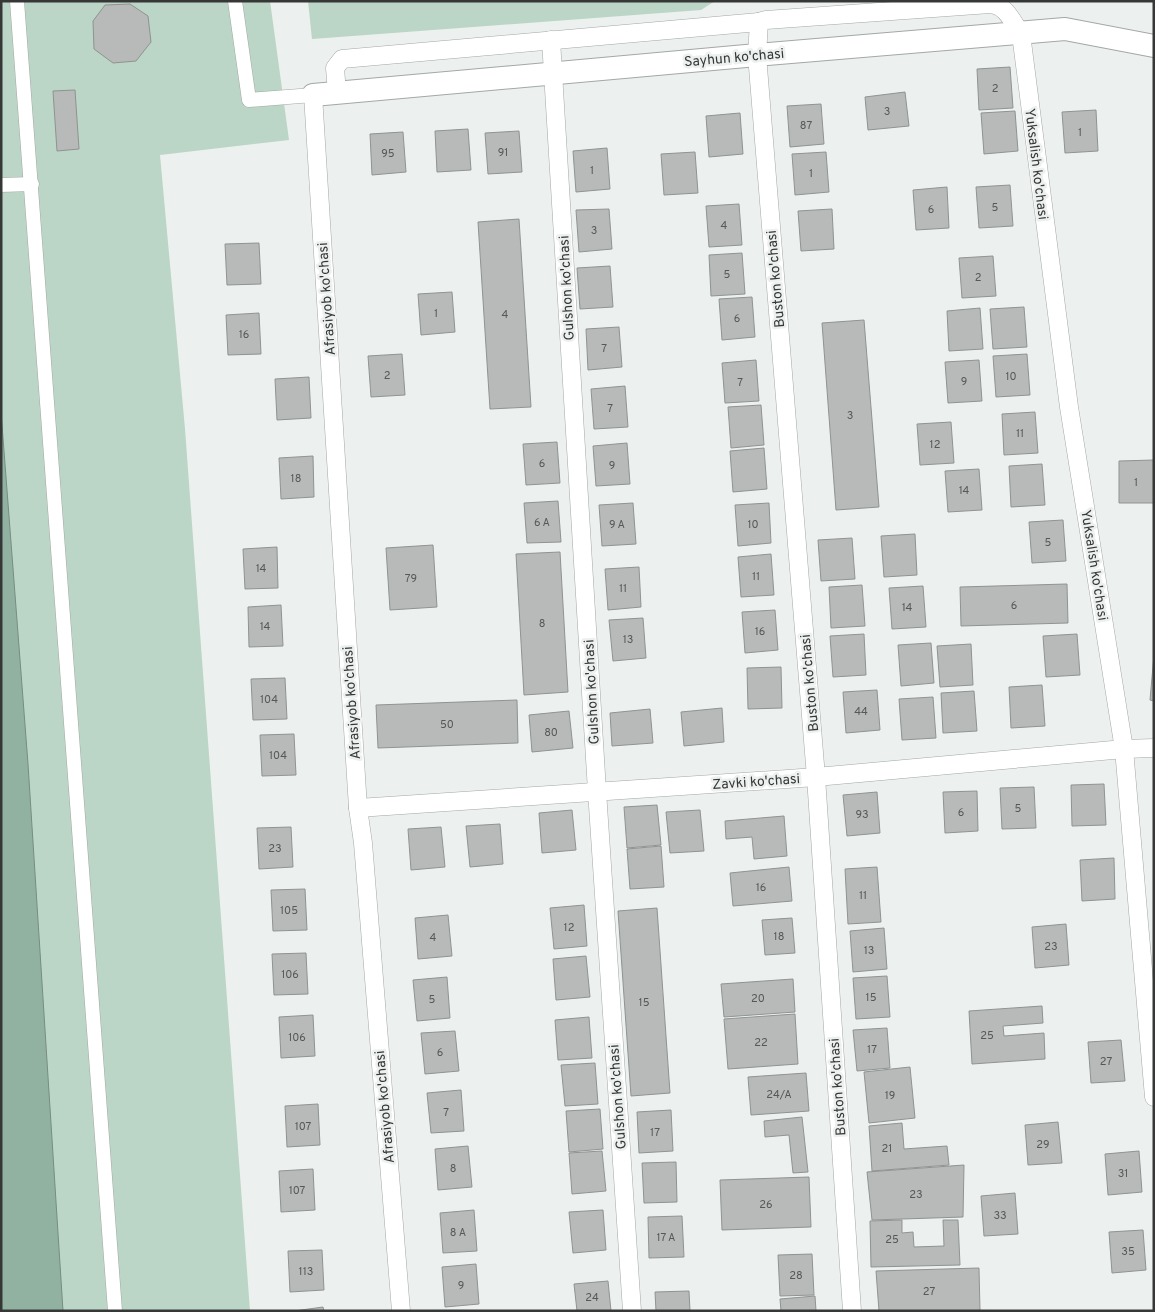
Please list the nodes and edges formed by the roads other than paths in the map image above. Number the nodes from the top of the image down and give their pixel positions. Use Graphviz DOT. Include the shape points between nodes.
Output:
graph roads {
  1 [pos="17,1"];
  2 [pos="235,1"];
  3 [pos="759,22"];
  4 [pos="1020,34"];
  5 [pos="551,40"];
  6 [pos="1154,46"];
  7 [pos="757,55"];
  8 [pos="553,74"];
  9 [pos="337,93"];
  10 [pos="313,95"];
  11 [pos="32,184"];
  12 [pos="1,185"];
  13 [pos="1154,748"];
  14 [pos="1124,749"];
  15 [pos="816,776"];
  16 [pos="597,791"];
  17 [pos="358,808"];
  18 [pos="1154,1097"];
  19 [pos="115,1311"];
  20 [pos="401,1311"];
  21 [pos="632,1311"];
  22 [pos="852,1311"];
  1 -- 11 [label="street"];
  2 -- 10 [label="street" via="249,100"];
  3 -- 4 [label="street" via="997,4 1004,8"];
  3 -- 5 [label="street"];
  3 -- 7 [label="street, Buston ko'chasi"];
  4 -- 6 [label="street, Sayhun ko'chasi" via="1065,30"];
  4 -- 7 [label="street, Sayhun ko'chasi"];
  4 -- 14 [label="street, Yuksalish ko'chasi" via="1069,407"];
  5 -- 8 [label="street, Gulshon ko'chasi"];
  5 -- 9 [label="street" via="342,60 335,68"];
  7 -- 8 [label="street, Sayhun ko'chasi"];
  7 -- 15 [label="street, Buston ko'chasi"];
  8 -- 9 [label="street, Sayhun ko'chasi"];
  8 -- 16 [label="street, Gulshon ko'chasi"];
  9 -- 10 [label="street, Sayhun ko'chasi"];
  10 -- 17 [label="street, Afrasiyob ko'chasi"];
  11 -- 12 [label="street"];
  11 -- 19 [label="street"];
  13 -- 14 [label="street, Zavki ko'chasi"];
  14 -- 15 [label="street, Zavki ko'chasi"];
  14 -- 18 [label="street, Yuksalish ko'chasi"];
  15 -- 16 [label="street, Zavki ko'chasi"];
  15 -- 22 [label="street, Buston ko'chasi"];
  16 -- 17 [label="street, Zavki ko'chasi"];
  16 -- 21 [label="street, Gulshon ko'chasi"];
  17 -- 20 [label="street, Afrasiyob ko'chasi"];
}
